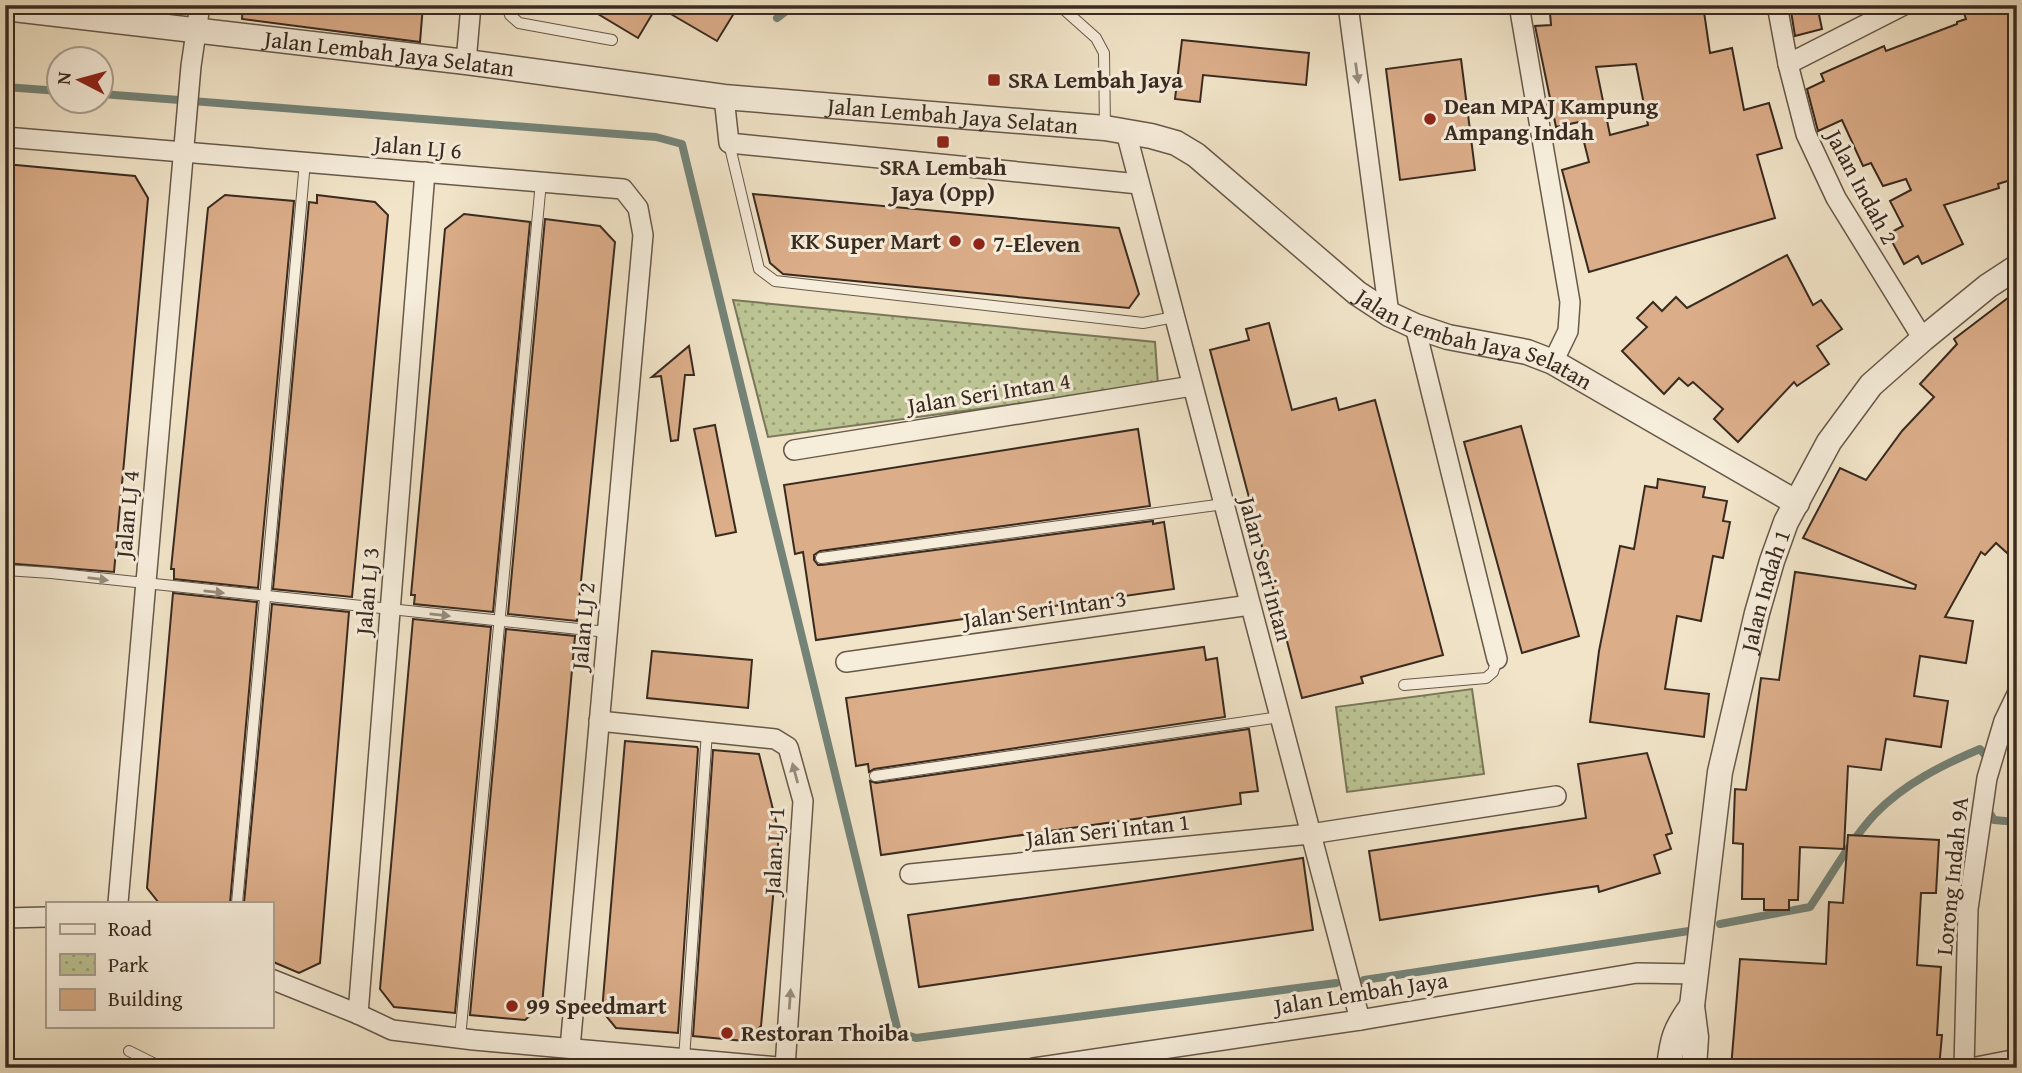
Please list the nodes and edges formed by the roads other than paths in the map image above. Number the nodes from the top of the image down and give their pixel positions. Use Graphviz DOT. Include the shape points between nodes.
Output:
graph roads {
  1 [pos="471,5"];
  2 [pos="507,5"];
  3 [pos="1059,5"];
  4 [pos="1348,5"];
  5 [pos="1519,5"];
  6 [pos="1777,5"];
  7 [pos="1905,5"];
  8 [pos="5,8"];
  9 [pos="198,17"];
  10 [pos="612,40"];
  11 [pos="466,62"];
  12 [pos="1788,64"];
  13 [pos="724,97"];
  14 [pos="1115,130"];
  15 [pos="5,137"];
  16 [pos="729,143"];
  17 [pos="184,152"];
  18 [pos="305,162"];
  19 [pos="425,172"];
  20 [pos="541,182"];
  21 [pos="1139,184"];
  22 [pos="638,208"];
  23 [pos="2017,267"];
  24 [pos="1388,314"];
  25 [pos="1174,317"];
  26 [pos="1415,326"];
  27 [pos="1923,339"];
  28 [pos="1553,362"];
  29 [pos="1192,386"];
  30 [pos="794,450"];
  31 [pos="1797,503"];
  32 [pos="1224,504"];
  33 [pos="821,558"];
  34 [pos="5,570"];
  35 [pos="146,584"];
  36 [pos="265,597"];
  37 [pos="1250,605"];
  38 [pos="390,610"];
  39 [pos="499,621"];
  40 [pos="607,632"];
  41 [pos="1497,659"];
  42 [pos="846,662"];
  43 [pos="1404,685"];
  44 [pos="2017,694"];
  45 [pos="1280,717"];
  46 [pos="599,722"];
  47 [pos="707,732"];
  48 [pos="875,776"];
  49 [pos="1556,796"];
  50 [pos="1310,834"];
  51 [pos="910,874"];
  52 [pos="118,902"];
  53 [pos="237,902"];
  54 [pos="46,917"];
  55 [pos="5,918"];
  56 [pos="1697,974"];
  57 [pos="273,980"];
  58 [pos="1692,1006"];
  59 [pos="358,1014"];
  60 [pos="1360,1020"];
  61 [pos="460,1038"];
  62 [pos="570,1048"];
  63 [pos="130,1051"];
  64 [pos="684,1059"];
  65 [pos="2017,1059"];
  66 [pos="1121,1061"];
  67 [pos="163,1068"];
  68 [pos="787,1068"];
  69 [pos="1034,1068"];
  70 [pos="1453,1068"];
  71 [pos="1468,1068"];
  72 [pos="1669,1068"];
  73 [pos="1695,1068"];
  74 [pos="1964,1068"];
  75 [pos="1971,1068"];
  1 -- 11 [label="street"];
  2 -- 10 [label="lane" via="519,23"];
  3 -- 14 [label="lane" via="1096,38 1104,52"];
  4 -- 24 [label="street, one-way"];
  5 -- 28 [label="street" via="1570,302 1569,331"];
  6 -- 12 [label="street, Jalan Indah 2"];
  7 -- 12 [label="street"];
  8 -- 9 [label="street, Jalan Lembah Jaya Selatan"];
  9 -- 11 [label="street, Jalan Lembah Jaya Selatan"];
  9 -- 17 [label="street, Jalan LJ 4"];
  11 -- 13 [label="street, Jalan Lembah Jaya Selatan"];
  12 -- 27 [label="street, Jalan Indah 2" via="1806,134 1836,198"];
  13 -- 14 [label="street, Jalan Lembah Jaya Selatan"];
  13 -- 16 [label="street"];
  14 -- 21 [label="street, Jalan Seri Intan"];
  14 -- 24 [label="street, Jalan Lembah Jaya Selatan" via="1176,143 1196,155 1357,293"];
  15 -- 17 [label="street, Jalan LJ 6"];
  16 -- 21 [label="street"];
  16 -- 25 [label="lane" via="759,269 775,281 1143,323"];
  17 -- 18 [label="street, Jalan LJ 6"];
  17 -- 35 [label="street, Jalan LJ 4"];
  18 -- 19 [label="street, Jalan LJ 6"];
  18 -- 36 [label="lane"];
  19 -- 20 [label="street, Jalan LJ 6"];
  19 -- 38 [label="street, Jalan LJ 3"];
  20 -- 22 [label="street, Jalan LJ 6" via="623,189"];
  20 -- 39 [label="lane"];
  21 -- 25 [label="street, Jalan Seri Intan"];
  22 -- 40 [label="street, Jalan LJ 2" via="643,235"];
  23 -- 27 [label="street, Jalan Indah 1"];
  24 -- 26 [label="street, Jalan Lembah Jaya Selatan"];
  25 -- 29 [label="street, Jalan Seri Intan"];
  26 -- 28 [label="street, Jalan Lembah Jaya Selatan"];
  26 -- 41 [label="street"];
  27 -- 31 [label="street, Jalan Indah 1" via="1871,386 1829,442"];
  28 -- 31 [label="street, Jalan Lembah Jaya Selatan"];
  29 -- 30 [label="street, Jalan Seri Intan 4"];
  29 -- 32 [label="street, Jalan Seri Intan"];
  31 -- 56 [label="street, Jalan Indah 1" via="1786,522 1757,613 1720,772"];
  32 -- 33 [label="lane"];
  32 -- 37 [label="street, Jalan Seri Intan"];
  34 -- 35 [label="lane, one-way"];
  35 -- 36 [label="lane, one-way"];
  35 -- 52 [label="street, Jalan LJ 4"];
  36 -- 38 [label="lane"];
  36 -- 53 [label="lane"];
  37 -- 42 [label="street, Jalan Seri Intan 3"];
  37 -- 45 [label="street, Jalan Seri Intan"];
  38 -- 39 [label="lane, one-way"];
  38 -- 59 [label="street, Jalan LJ 3"];
  39 -- 40 [label="lane"];
  39 -- 61 [label="lane"];
  40 -- 46 [label="street, Jalan LJ 2"];
  41 -- 43 [label="lane" via="1486,678"];
  44 -- 74 [label="street, Lorong Indah 9A" via="1987,778 1968,909"];
  45 -- 48 [label="lane"];
  45 -- 50 [label="street, Jalan Seri Intan"];
  46 -- 47 [label="street, Jalan LJ 1"];
  46 -- 62 [label="street, Jalan LJ 2"];
  47 -- 64 [label="lane"];
  68 -- 47 [label="street, Jalan LJ 1, one-way" via="803,801 788,747 775,739"];
  49 -- 50 [label="street, Jalan Seri Intan 1"];
  50 -- 51 [label="street, Jalan Seri Intan 1"];
  50 -- 60 [label="street, Jalan Seri Intan"];
  54 -- 55 [label="street"];
  56 -- 58 [label="street, Jalan Indah 1"];
  56 -- 60 [label="street, Jalan Lembah Jaya" via="1637,972"];
  57 -- 59 [label="street"];
  58 -- 72 [label="street, Jalan Indah 1" via="1671,1044"];
  58 -- 73 [label="street, Jalan Indah 1"];
  59 -- 61 [label="street" via="392,1030"];
  60 -- 66 [label="street, Jalan Lembah Jaya"];
  61 -- 62 [label="street"];
  62 -- 64 [label="street"];
  63 -- 67 [label="lane"];
  64 -- 68 [label="street"];
  65 -- 75 [label="street"];
  66 -- 69 [label="street, Jalan Lembah Jaya"];
  70 -- 71 [label="lane"];
}
